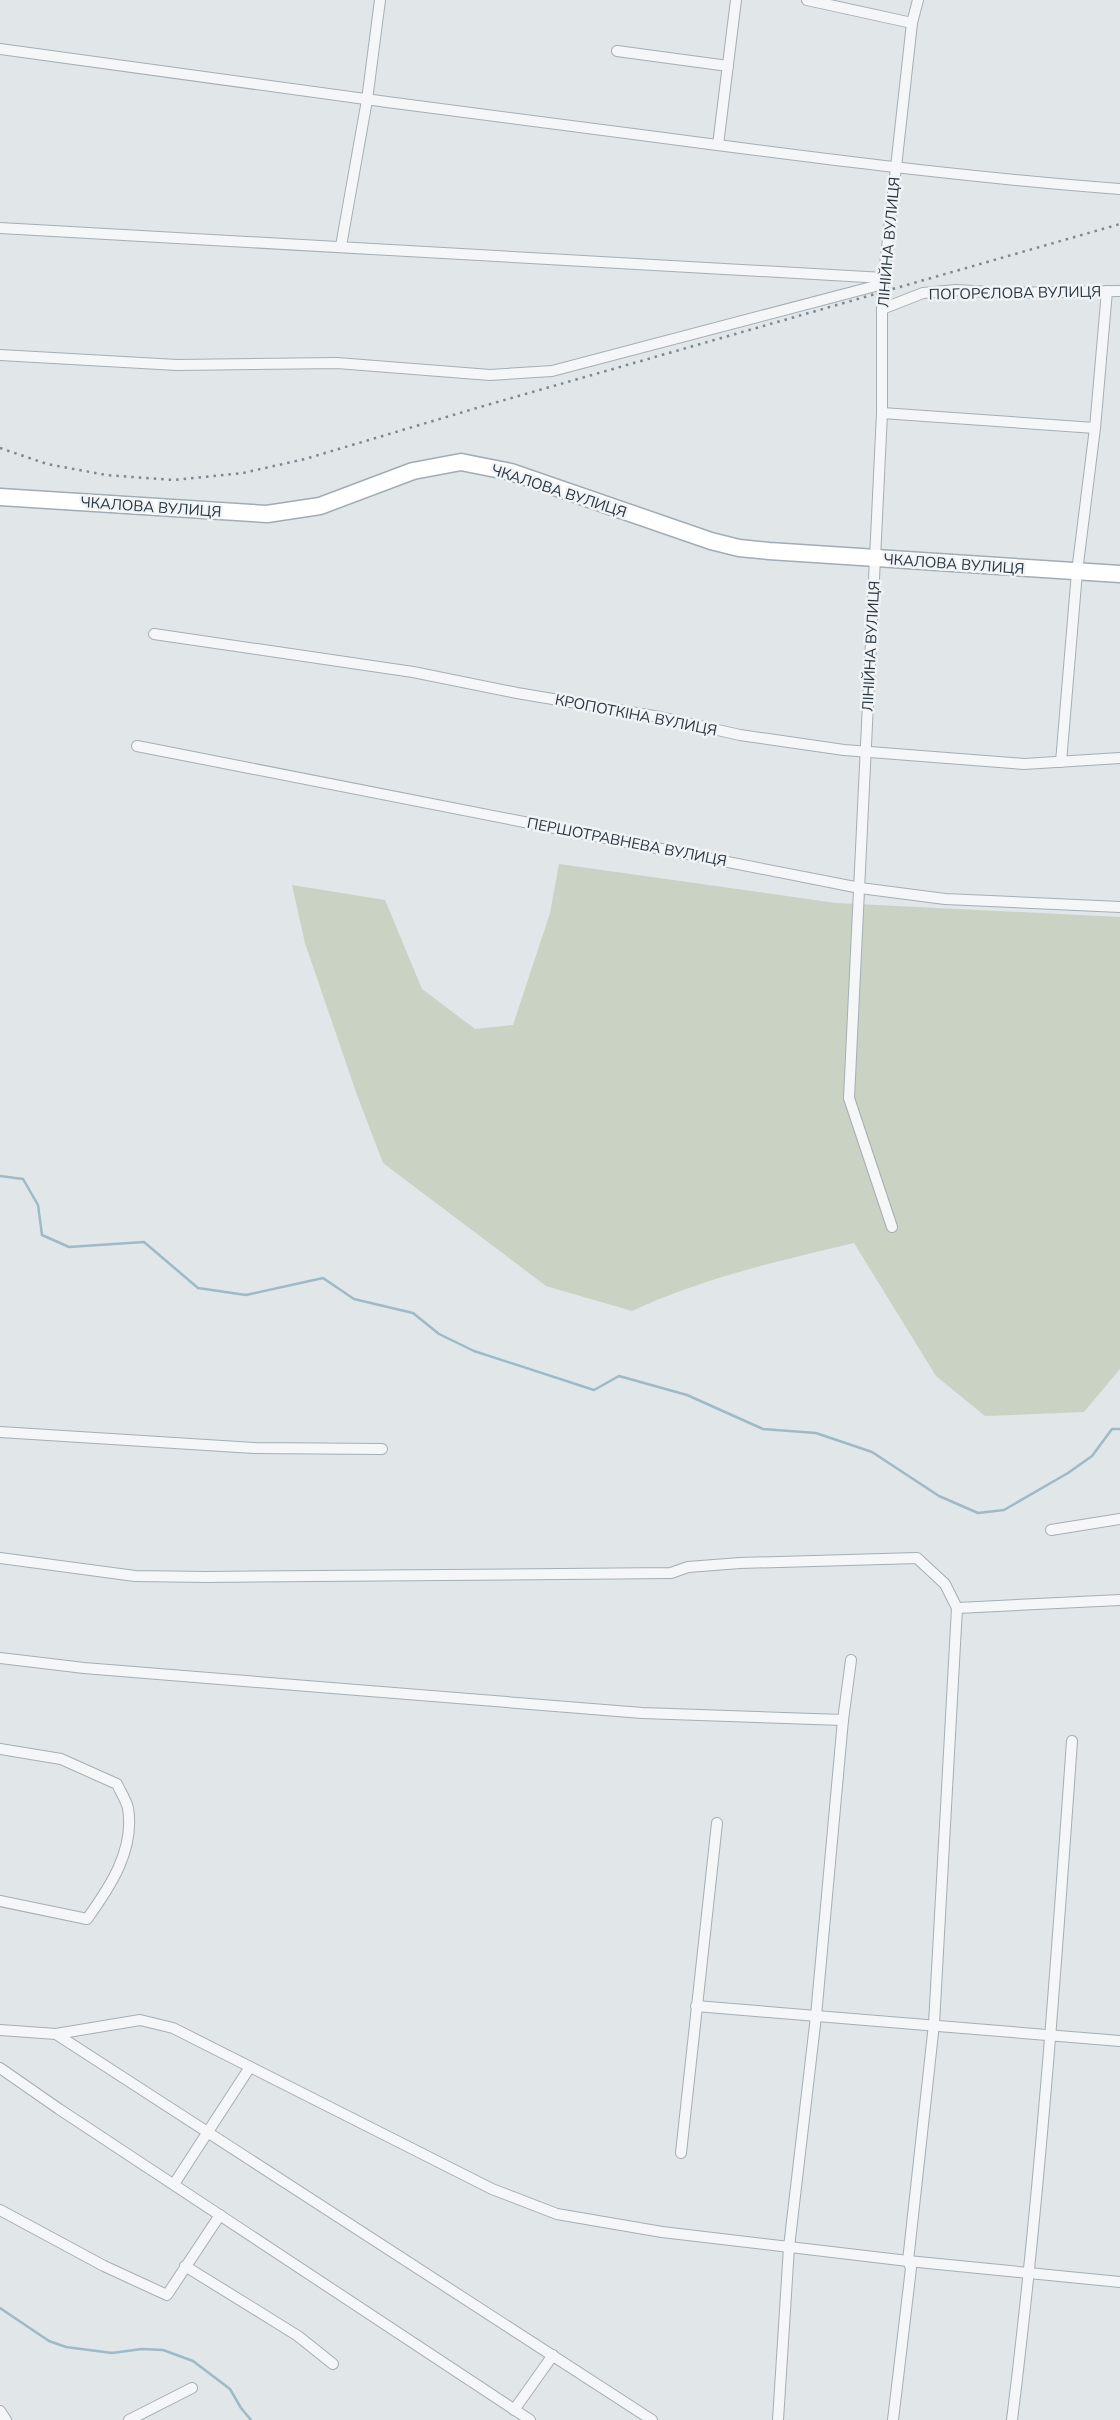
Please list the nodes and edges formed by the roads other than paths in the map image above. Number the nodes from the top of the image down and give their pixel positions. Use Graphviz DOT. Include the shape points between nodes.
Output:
graph roads {
  1 [pos="380,0"];
  2 [pos="736,0"];
  3 [pos="807,0"];
  4 [pos="918,0"];
  5 [pos="912,23"];
  6 [pos="0,49"];
  7 [pos="617,51"];
  8 [pos="728,66"];
  9 [pos="367,100"];
  10 [pos="718,145"];
  11 [pos="895,168"];
  12 [pos="1120,189"];
  13 [pos="0,228"];
  14 [pos="341,246"];
  15 [pos="884,281"];
  16 [pos="1107,291"];
  17 [pos="1120,291"];
  18 [pos="882,309"];
  19 [pos="0,355"];
  20 [pos="882,413"];
  21 [pos="1095,428"];
  22 [pos="0,497"];
  23 [pos="875,559"];
  24 [pos="1077,572"];
  25 [pos="1120,574"];
  26 [pos="154,634"];
  27 [pos="137,746"];
  28 [pos="865,752"];
  29 [pos="1120,758"];
  30 [pos="1061,762"];
  31 [pos="860,888"];
  32 [pos="1120,907"];
  33 [pos="892,1227"];
  34 [pos="0,1432"];
  35 [pos="382,1449"];
  36 [pos="1120,1518"];
  37 [pos="1051,1530"];
  38 [pos="0,1558"];
  39 [pos="1120,1600"];
  40 [pos="957,1608"];
  41 [pos="0,1658"];
  42 [pos="851,1660"];
  43 [pos="843,1720"];
  44 [pos="1072,1741"];
  45 [pos="0,1749"];
  46 [pos="716,1823"];
  47 [pos="0,1901"];
  48 [pos="696,2006"];
  49 [pos="816,2016"];
  50 [pos="934,2024"];
  51 [pos="0,2030"];
  52 [pos="56,2034"];
  53 [pos="1051,2035"];
  54 [pos="1120,2041"];
  55 [pos="250,2067"];
  56 [pos="0,2068"];
  57 [pos="207,2132"];
  58 [pos="681,2153"];
  59 [pos="174,2184"];
  60 [pos="0,2210"];
  61 [pos="220,2215"];
  62 [pos="789,2247"];
  63 [pos="908,2261"];
  64 [pos="185,2266"];
  65 [pos="1030,2273"];
  66 [pos="1120,2282"];
  67 [pos="553,2356"];
  68 [pos="333,2364"];
  69 [pos="192,2388"];
  70 [pos="514,2410"];
  71 [pos="0,2411"];
  72 [pos="6,2420"];
  73 [pos="129,2420"];
  74 [pos="530,2420"];
  75 [pos="652,2420"];
  76 [pos="778,2420"];
  77 [pos="893,2420"];
  78 [pos="1012,2420"];
  1 -- 9 [label="street"];
  2 -- 8 [label="street"];
  3 -- 5 [label="street"];
  4 -- 5 [label="street, ЛІНІЙНА ВУЛИЦЯ"];
  5 -- 11 [label="street, ЛІНІЙНА ВУЛИЦЯ"];
  6 -- 9 [label="street"];
  7 -- 8 [label="street"];
  8 -- 10 [label="street"];
  9 -- 10 [label="street"];
  9 -- 14 [label="street"];
  10 -- 11 [label="street"];
  11 -- 12 [label="street"];
  11 -- 15 [label="street, ЛІНІЙНА ВУЛИЦЯ"];
  13 -- 14 [label="street"];
  14 -- 15 [label="street"];
  15 -- 18 [label="street, ЛІНІЙНА ВУЛИЦЯ"];
  15 -- 19 [label="street" via="552,370 490,375 336,363 177,365"];
  16 -- 17 [label="street, ПОГОРЄЛОВА ВУЛИЦЯ"];
  16 -- 18 [label="street, ПОГОРЄЛОВА ВУЛИЦЯ" via="1006,293 956,290 923,293"];
  16 -- 21 [label="street"];
  18 -- 20 [label="street, ЛІНІЙНА ВУЛИЦЯ"];
  20 -- 21 [label="street"];
  20 -- 23 [label="street, ЛІНІЙНА ВУЛИЦЯ"];
  21 -- 24 [label="street"];
  22 -- 23 [label="main road, ЧКАЛОВА ВУЛИЦЯ" via="267,514 320,506 413,471 461,462 511,472 739,548"];
  23 -- 24 [label="main road, ЧКАЛОВА ВУЛИЦЯ"];
  23 -- 28 [label="street, ЛІНІЙНА ВУЛИЦЯ"];
  24 -- 25 [label="main road, ЧКАЛОВА ВУЛИЦЯ"];
  24 -- 30 [label="street"];
  26 -- 28 [label="street, КРОПОТКІНА ВУЛИЦЯ" via="413,672 660,716 740,735"];
  27 -- 31 [label="street, ПЕРШОТРАВНЕВА ВУЛИЦЯ"];
  28 -- 30 [label="street, КРОПОТКІНА ВУЛИЦЯ" via="1024,764"];
  28 -- 31 [label="street, ЛІНІЙНА ВУЛИЦЯ"];
  29 -- 30 [label="street, КРОПОТКІНА ВУЛИЦЯ"];
  31 -- 32 [label="street, ПЕРШОТРАВНЕВА ВУЛИЦЯ" via="945,899"];
  31 -- 33 [label="street, ЛІНІЙНА ВУЛИЦЯ" via="849,1098"];
  34 -- 35 [label="street" via="254,1448"];
  36 -- 37 [label="street"];
  38 -- 40 [label="street" via="135,1576 206,1577 670,1573 688,1567 740,1563 917,1558 945,1584"];
  39 -- 40 [label="street"];
  40 -- 50 [label="street"];
  41 -- 43 [label="street" via="84,1668 642,1713"];
  42 -- 43 [label="street"];
  43 -- 49 [label="street"];
  44 -- 53 [label="street"];
  45 -- 47 [label="street" via="61,1759 117,1784 128,1808 128,1843 108,1891 87,1919"];
  46 -- 48 [label="street"];
  48 -- 49 [label="street"];
  48 -- 58 [label="street"];
  49 -- 50 [label="street"];
  49 -- 62 [label="street"];
  50 -- 53 [label="street"];
  50 -- 63 [label="street"];
  51 -- 52 [label="street"];
  52 -- 55 [label="street" via="140,2020 172,2028"];
  52 -- 57 [label="street"];
  53 -- 54 [label="street"];
  53 -- 65 [label="street"];
  55 -- 57 [label="street"];
  55 -- 62 [label="street" via="492,2189 558,2214 662,2232"];
  56 -- 59 [label="street"];
  57 -- 59 [label="street"];
  57 -- 67 [label="street"];
  59 -- 61 [label="street"];
  60 -- 64 [label="street" via="104,2266 167,2295"];
  61 -- 64 [label="street"];
  61 -- 70 [label="street"];
  62 -- 63 [label="street"];
  62 -- 76 [label="street"];
  63 -- 65 [label="street"];
  63 -- 77 [label="street" via="911,2268"];
  64 -- 68 [label="street" via="298,2336"];
  65 -- 66 [label="street"];
  65 -- 78 [label="street"];
  67 -- 70 [label="street"];
  67 -- 75 [label="street"];
  69 -- 73 [label="street"];
  70 -- 74 [label="street"];
  71 -- 72 [label="street"];
}
